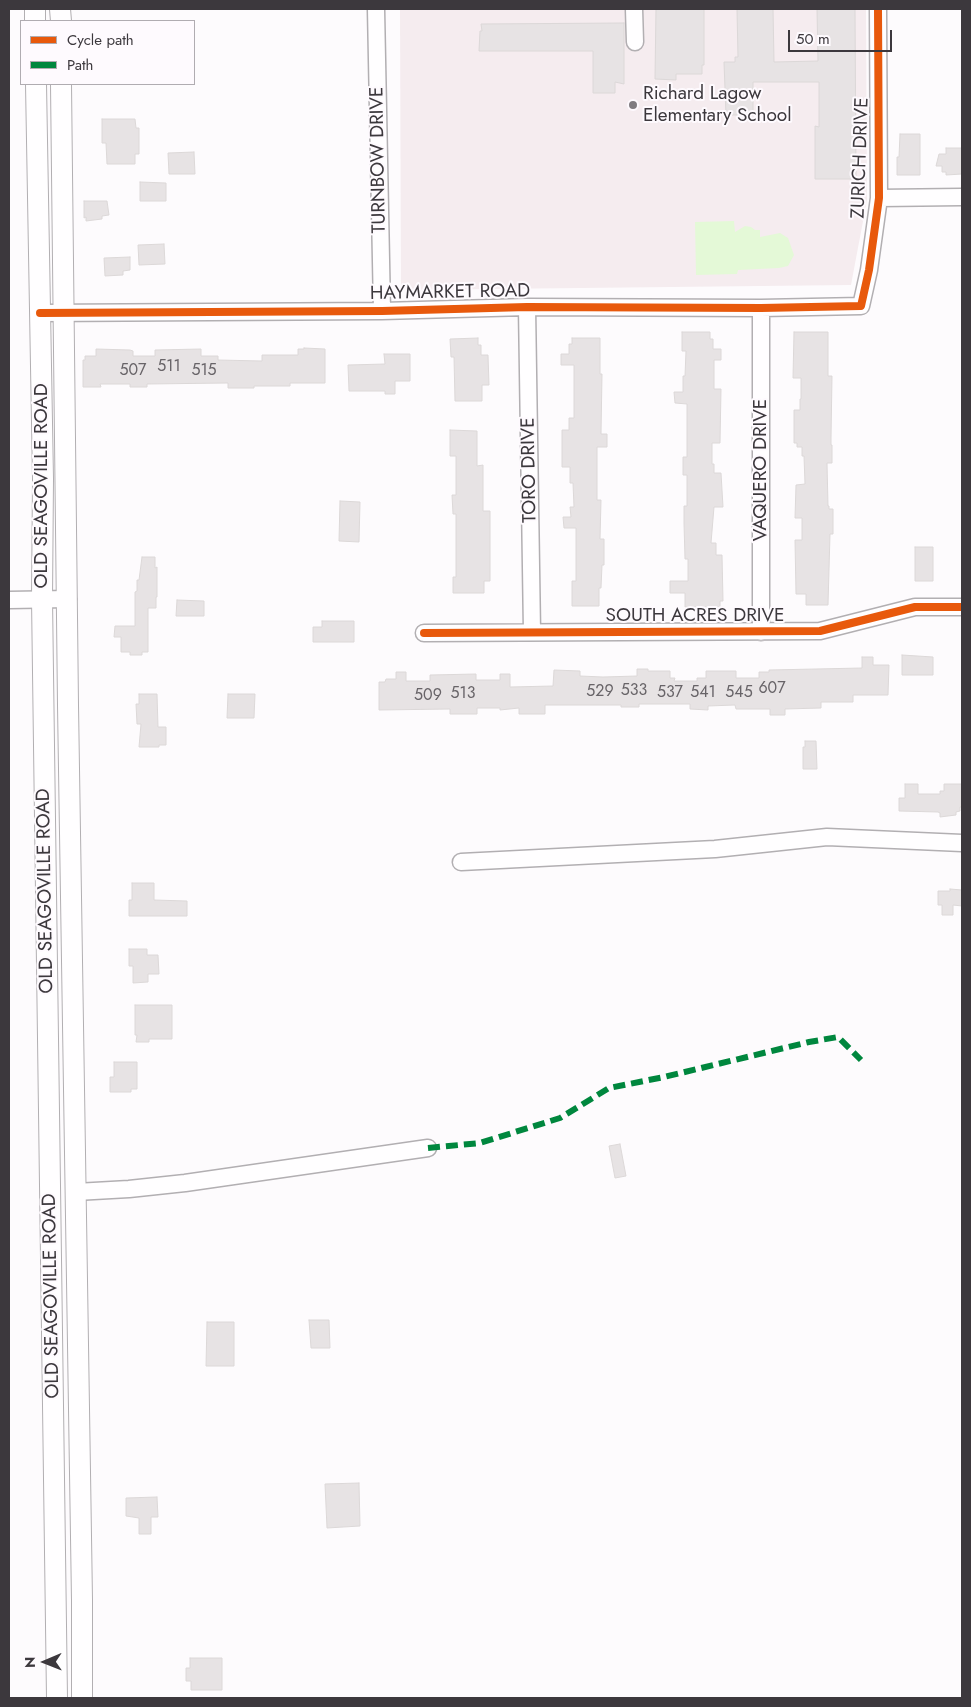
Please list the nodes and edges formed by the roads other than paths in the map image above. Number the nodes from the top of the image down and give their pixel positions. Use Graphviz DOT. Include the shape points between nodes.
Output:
graph roads {
  1 [pos="376,9"];
  2 [pos="634,9"];
  3 [pos="878,9"];
  4 [pos="635,42"];
  5 [pos="36,85"];
  6 [pos="61,85"];
  7 [pos="962,197"];
  8 [pos="879,198"];
  9 [pos="861,306"];
  10 [pos="527,307"];
  11 [pos="761,308"];
  12 [pos="382,311"];
  13 [pos="40,313"];
  14 [pos="64,313"];
  15 [pos="68,598"];
  16 [pos="42,599"];
  17 [pos="9,600"];
  18 [pos="962,607"];
  19 [pos="532,632"];
  20 [pos="761,632"];
  21 [pos="424,633"];
  22 [pos="962,843"];
  23 [pos="461,862"];
  24 [pos="48,988"];
  25 [pos="73,988"];
  26 [pos="428,1148"];
  27 [pos="76,1192"];
  28 [pos="51,1193"];
  29 [pos="79,1368"];
  30 [pos="53,1369"];
  31 [pos="56,1539"];
  32 [pos="81,1539"];
  33 [pos="57,1698"];
  34 [pos="82,1698"];
  1 -- 12 [label="street, TURNBOW DRIVE"];
  2 -- 4 [label="street"];
  3 -- 8 [label="street, ZURICH DRIVE"];
  5 -- 13 [label="main road, OLD SEAGOVILLE ROAD"];
  6 -- 14 [label="main road, OLD SEAGOVILLE ROAD"];
  7 -- 8 [label="street"];
  8 -- 9 [label="street, ZURICH DRIVE"];
  9 -- 11 [label="street, HAYMARKET ROAD"];
  10 -- 11 [label="street, HAYMARKET ROAD"];
  10 -- 12 [label="street, HAYMARKET ROAD"];
  10 -- 19 [label="street, TORO DRIVE"];
  11 -- 20 [label="street, VAQUERO DRIVE"];
  12 -- 14 [label="street, HAYMARKET ROAD"];
  13 -- 14 [label="street, HAYMARKET ROAD"];
  13 -- 16 [label="main road, OLD SEAGOVILLE ROAD"];
  14 -- 15 [label="main road, OLD SEAGOVILLE ROAD"];
  15 -- 16 [label="street"];
  15 -- 25 [label="main road, OLD SEAGOVILLE ROAD"];
  16 -- 17 [label="street"];
  16 -- 24 [label="main road, OLD SEAGOVILLE ROAD"];
  18 -- 20 [label="street, SOUTH ACRES DRIVE" via="915,607 820,631"];
  19 -- 20 [label="street, SOUTH ACRES DRIVE"];
  19 -- 21 [label="street, SOUTH ACRES DRIVE"];
  22 -- 23 [label="street" via="828,837 715,849"];
  24 -- 25 [label="main road"];
  24 -- 28 [label="main road, OLD SEAGOVILLE ROAD"];
  25 -- 27 [label="main road, OLD SEAGOVILLE ROAD"];
  26 -- 27 [label="street" via="185,1183"];
  27 -- 28 [label="main road"];
  27 -- 29 [label="main road, OLD SEAGOVILLE ROAD"];
  28 -- 30 [label="main road, OLD SEAGOVILLE ROAD"];
  29 -- 30 [label="main road"];
  29 -- 32 [label="main road, OLD SEAGOVILLE ROAD"];
  30 -- 31 [label="main road, OLD SEAGOVILLE ROAD"];
  31 -- 32 [label="main road"];
  31 -- 33 [label="main road, OLD SEAGOVILLE ROAD"];
  32 -- 34 [label="main road, OLD SEAGOVILLE ROAD"];
}
